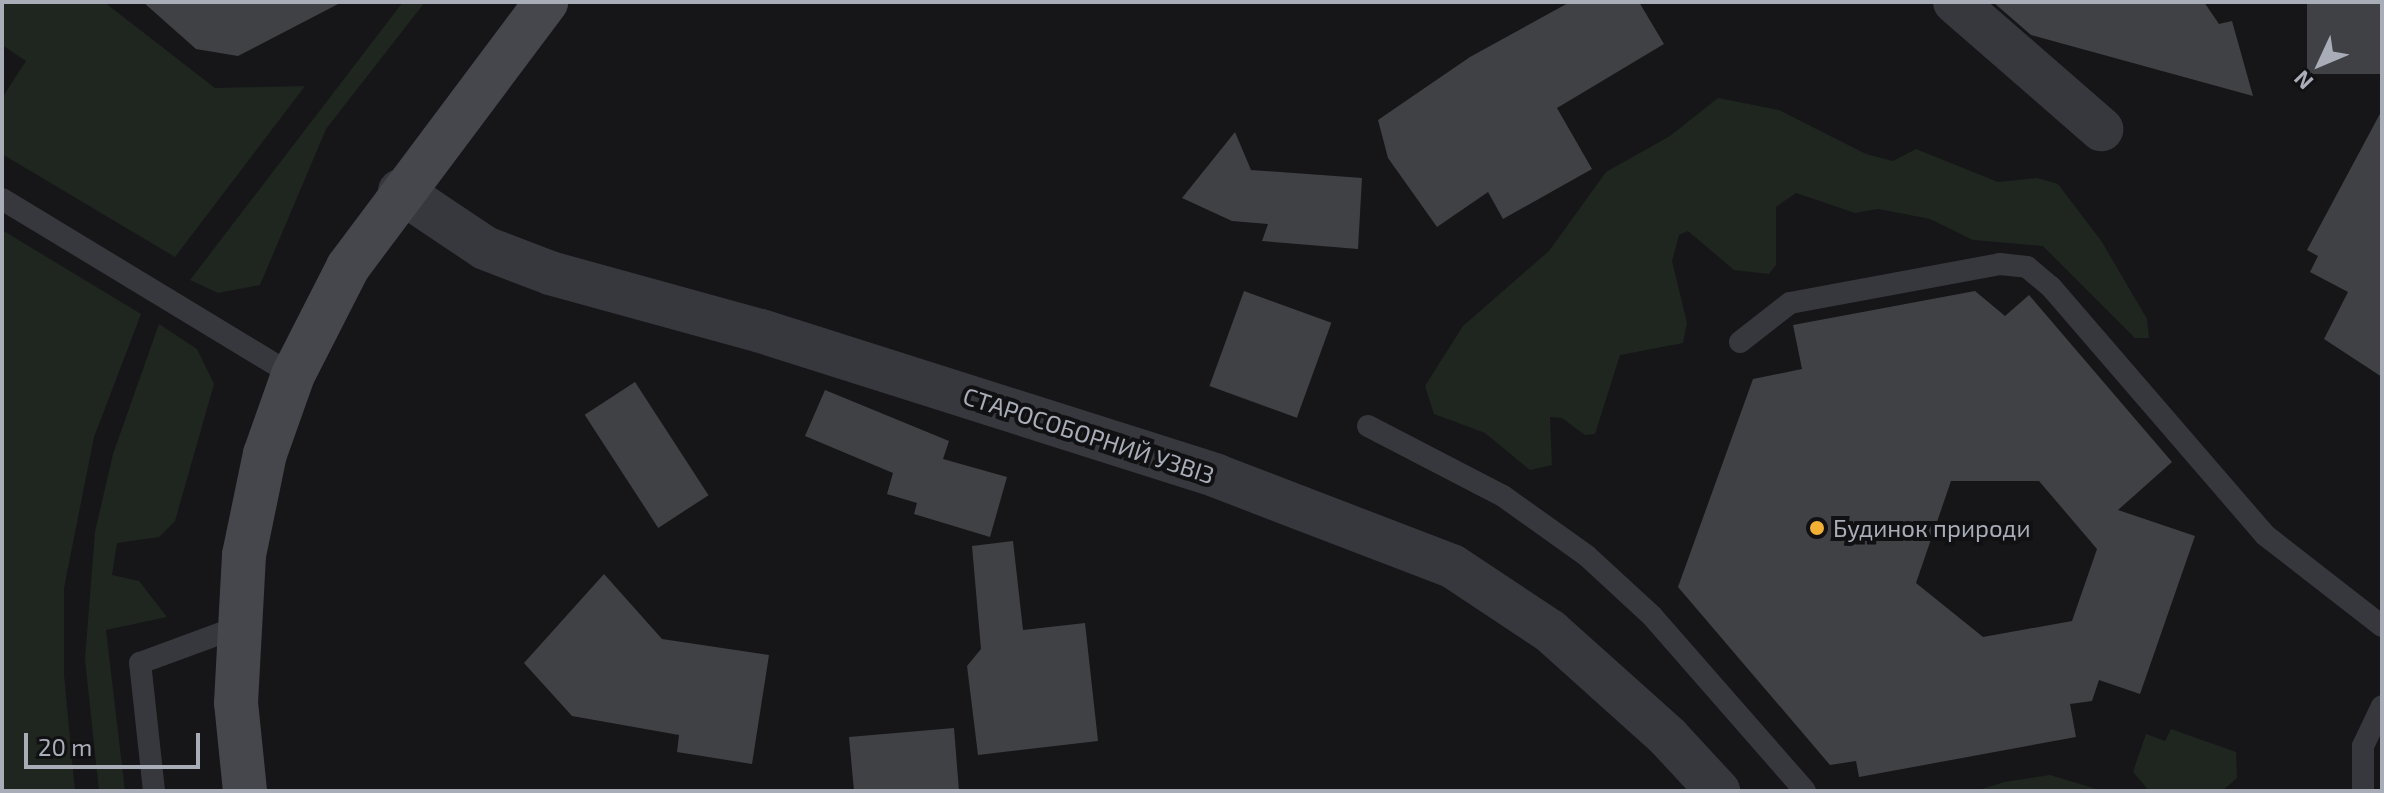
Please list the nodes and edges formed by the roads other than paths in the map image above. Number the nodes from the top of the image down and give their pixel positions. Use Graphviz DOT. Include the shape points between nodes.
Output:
graph roads {
  1 [pos="546,2"];
  2 [pos="1955,2"];
  3 [pos="2101,129"];
  4 [pos="400,191"];
  5 [pos="2,199"];
  6 [pos="1740,342"];
  7 [pos="293,375"];
  8 [pos="1368,426"];
  9 [pos="2382,626"];
  10 [pos="235,628"];
  11 [pos="2382,706"];
  12 [pos="154,791"];
  13 [pos="245,791"];
  14 [pos="1718,791"];
  15 [pos="1805,791"];
  16 [pos="2363,791"];
  1 -- 4 [label="main road"];
  2 -- 3 [label="street"];
  4 -- 7 [label="main road" via="320,314"];
  4 -- 14 [label="street, СТАРОСОБОРНИЙ УЗВІЗ" via="485,248 522,263 761,331 1217,476 1452,566 1550,631 1668,737"];
  5 -- 7 [label="lane"];
  6 -- 9 [label="lane" via="1790,303 2000,264 2027,267 2051,287 2265,535"];
  7 -- 10 [label="main road" via="265,454"];
  8 -- 15 [label="lane" via="1463,472 1587,556 1652,616"];
  10 -- 12 [label="lane" via="140,663"];
  10 -- 13 [label="main road"];
  11 -- 16 [label="lane" via="2363,746"];
}
